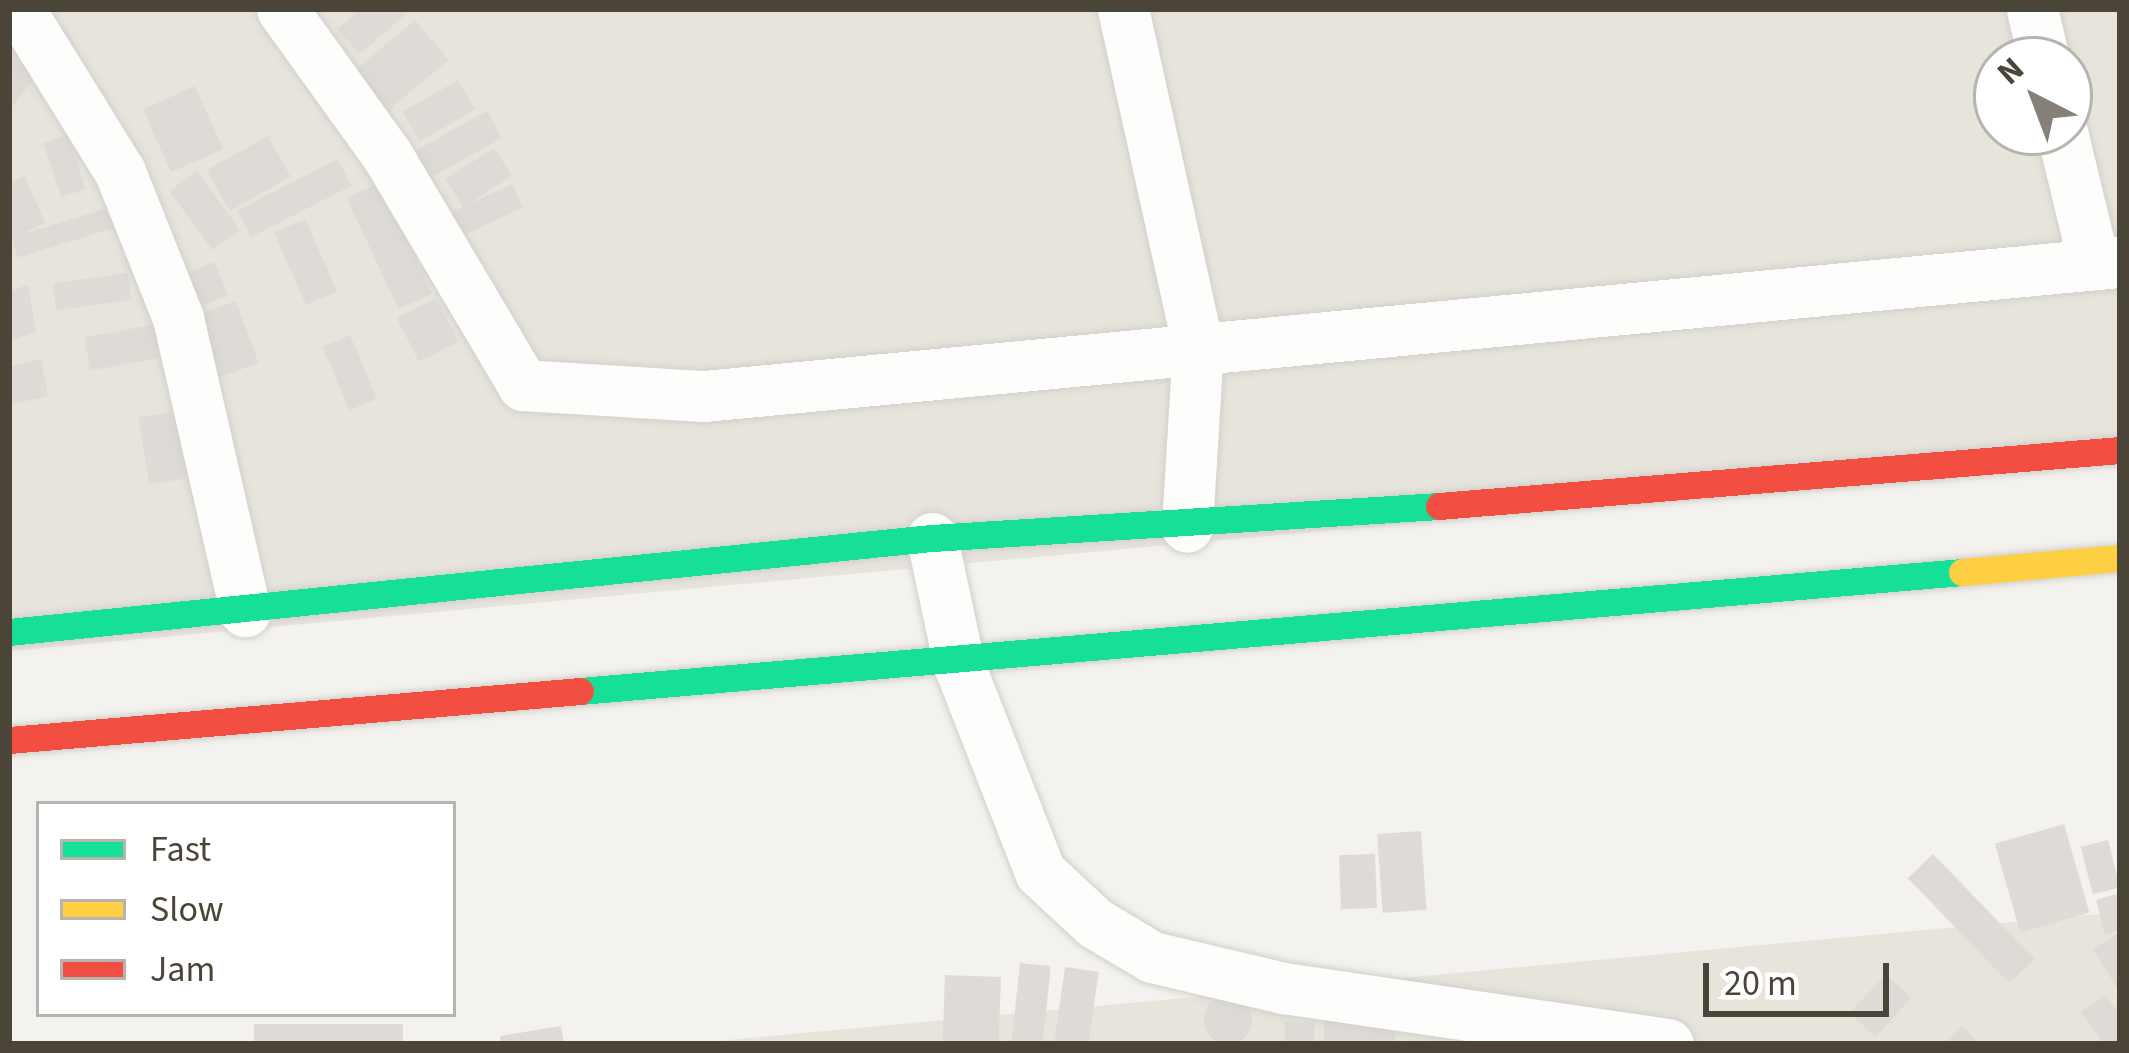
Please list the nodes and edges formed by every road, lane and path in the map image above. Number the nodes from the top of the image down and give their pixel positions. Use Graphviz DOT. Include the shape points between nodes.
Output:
graph roads {
  1 [pos="20,9"];
  2 [pos="282,9"];
  3 [pos="1123,9"];
  4 [pos="2070,156"];
  5 [pos="2107,263"];
  6 [pos="1198,346"];
  7 [pos="2120,449"];
  8 [pos="1187,527"];
  9 [pos="932,538"];
  10 [pos="2120,558"];
  11 [pos="245,610"];
  12 [pos="9,632"];
  13 [pos="959,665"];
  14 [pos="9,740"];
  15 [pos="1668,1044"];
  1 -- 11 [label="street" via="120,172 178,318"];
  2 -- 6 [label="street" via="387,155 523,385 704,396"];
  3 -- 6 [label="street"];
  4 -- 5 [label="street"];
  5 -- 6 [label="street"];
  6 -- 8 [label="street"];
  7 -- 8 [label="main road"];
  8 -- 9 [label="main road"];
  9 -- 11 [label="main road"];
  9 -- 13 [label="street"];
  10 -- 13 [label="main road"];
  11 -- 12 [label="main road"];
  13 -- 14 [label="main road"];
  13 -- 15 [label="street" via="1040,872 1152,957 1283,988"];
}
